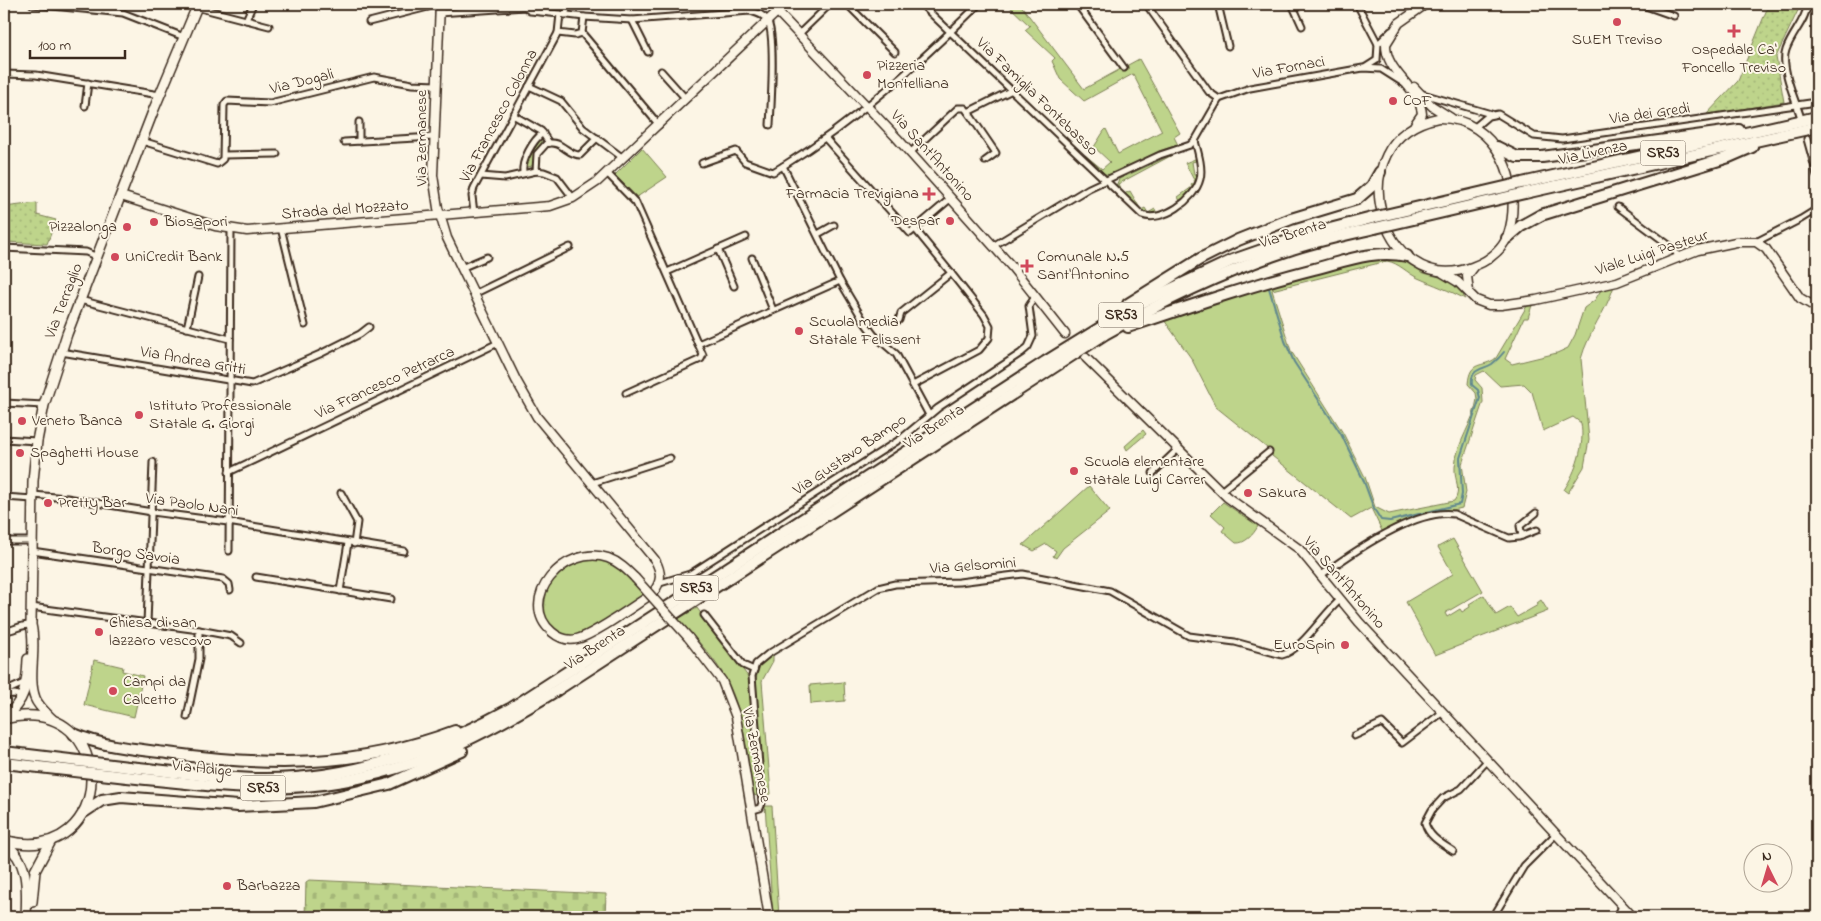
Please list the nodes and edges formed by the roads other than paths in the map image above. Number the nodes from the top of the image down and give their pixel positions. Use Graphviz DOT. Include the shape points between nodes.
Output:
graph roads {
  1 [pos="32,4"];
  2 [pos="118,4"];
  3 [pos="253,4"];
  4 [pos="440,4"];
  5 [pos="569,4"];
  6 [pos="770,4"];
  7 [pos="830,4"];
  8 [pos="847,4"];
  9 [pos="921,4"];
  10 [pos="978,4"];
  11 [pos="1077,4"];
  12 [pos="1146,4"];
  13 [pos="1218,4"];
  14 [pos="1292,4"];
  15 [pos="1358,4"];
  16 [pos="1427,4"];
  17 [pos="1640,4"];
  18 [pos="1808,4"];
  19 [pos="197,5"];
  20 [pos="525,5"];
  21 [pos="73,6"];
  22 [pos="117,12"];
  23 [pos="777,12"];
  24 [pos="440,13"];
  25 [pos="562,14"];
  26 [pos="1674,16"];
  27 [pos="584,17"];
  28 [pos="246,20"];
  29 [pos="632,20"];
  30 [pos="768,21"];
  31 [pos="370,22"];
  32 [pos="269,26"];
  33 [pos="1302,26"];
  34 [pos="1396,27"];
  35 [pos="951,32"];
  36 [pos="558,33"];
  37 [pos="582,33"];
  38 [pos="799,34"];
  39 [pos="184,37"];
  40 [pos="1378,44"];
  41 [pos="1228,46"];
  42 [pos="648,52"];
  43 [pos="895,52"];
  44 [pos="1124,68"];
  45 [pos="1363,68"];
  46 [pos="661,71"];
  47 [pos="4,74"];
  48 [pos="88,83"];
  49 [pos="436,86"];
  50 [pos="530,86"];
  51 [pos="1408,88"];
  52 [pos="1012,90"];
  53 [pos="1418,92"];
  54 [pos="160,95"];
  55 [pos="1219,98"];
  56 [pos="686,99"];
  57 [pos="1817,102"];
  58 [pos="1797,105"];
  59 [pos="85,106"];
  60 [pos="868,106"];
  61 [pos="968,112"];
  62 [pos="1492,114"];
  63 [pos="513,115"];
  64 [pos="1800,115"];
  65 [pos="1451,118"];
  66 [pos="1817,118"];
  67 [pos="359,122"];
  68 [pos="659,125"];
  69 [pos="770,125"];
  70 [pos="1414,126"];
  71 [pos="1817,126"];
  72 [pos="1475,127"];
  73 [pos="1778,131"];
  74 [pos="543,133"];
  75 [pos="434,137"];
  76 [pos="597,138"];
  77 [pos="826,139"];
  78 [pos="1807,139"];
  79 [pos="142,141"];
  80 [pos="359,141"];
  81 [pos="1195,141"];
  82 [pos="344,142"];
  83 [pos="549,143"];
  84 [pos="1496,147"];
  85 [pos="910,153"];
  86 [pos="277,154"];
  87 [pos="224,155"];
  88 [pos="623,158"];
  89 [pos="984,161"];
  90 [pos="702,163"];
  91 [pos="783,166"];
  92 [pos="536,171"];
  93 [pos="1380,172"];
  94 [pos="523,173"];
  95 [pos="607,173"];
  96 [pos="1817,175"];
  97 [pos="481,176"];
  98 [pos="1107,181"];
  99 [pos="1524,188"];
  100 [pos="121,196"];
  101 [pos="573,198"];
  102 [pos="950,198"];
  103 [pos="1618,207"];
  104 [pos="1817,209"];
  105 [pos="474,214"];
  106 [pos="439,216"];
  107 [pos="1374,223"];
  108 [pos="834,225"];
  109 [pos="281,228"];
  110 [pos="915,229"];
  111 [pos="231,230"];
  112 [pos="818,234"];
  113 [pos="746,237"];
  114 [pos="1507,238"];
  115 [pos="1756,242"];
  116 [pos="993,246"];
  117 [pos="570,247"];
  118 [pos="4,248"];
  119 [pos="718,249"];
  120 [pos="1407,256"];
  121 [pos="1678,256"];
  122 [pos="97,257"];
  123 [pos="487,257"];
  124 [pos="752,258"];
  125 [pos="1476,266"];
  126 [pos="461,268"];
  127 [pos="1439,271"];
  128 [pos="667,272"];
  129 [pos="951,273"];
  130 [pos="198,277"];
  131 [pos="840,281"];
  132 [pos="734,286"];
  133 [pos="474,294"];
  134 [pos="1470,294"];
  135 [pos="1035,297"];
  136 [pos="80,300"];
  137 [pos="1817,308"];
  138 [pos="773,310"];
  139 [pos="899,320"];
  140 [pos="305,325"];
  141 [pos="369,327"];
  142 [pos="187,328"];
  143 [pos="1065,334"];
  144 [pos="1106,334"];
  145 [pos="230,339"];
  146 [pos="498,343"];
  147 [pos="698,344"];
  148 [pos="60,352"];
  149 [pos="1086,358"];
  150 [pos="1045,362"];
  151 [pos="230,380"];
  152 [pos="913,385"];
  153 [pos="626,393"];
  154 [pos="4,403"];
  155 [pos="44,405"];
  156 [pos="928,416"];
  157 [pos="4,439"];
  158 [pos="37,441"];
  159 [pos="1179,448"];
  160 [pos="1270,452"];
  161 [pos="670,458"];
  162 [pos="153,462"];
  163 [pos="229,472"];
  164 [pos="1153,473"];
  165 [pos="592,483"];
  166 [pos="1222,491"];
  167 [pos="341,493"];
  168 [pos="4,497"];
  169 [pos="33,497"];
  170 [pos="152,512"];
  171 [pos="1536,513"];
  172 [pos="228,522"];
  173 [pos="1537,530"];
  174 [pos="1522,536"];
  175 [pos="4,540"];
  176 [pos="351,543"];
  177 [pos="32,546"];
  178 [pos="404,551"];
  179 [pos="229,552"];
  180 [pos="150,568"];
  181 [pos="1320,576"];
  182 [pos="256,577"];
  183 [pos="660,583"];
  184 [pos="230,590"];
  185 [pos="340,591"];
  186 [pos="391,599"];
  187 [pos="1340,600"];
  188 [pos="31,607"];
  189 [pos="704,615"];
  190 [pos="147,624"];
  191 [pos="31,625"];
  192 [pos="199,630"];
  193 [pos="4,631"];
  194 [pos="241,643"];
  195 [pos="754,670"];
  196 [pos="26,681"];
  197 [pos="4,694"];
  198 [pos="22,697"];
  199 [pos="1443,712"];
  200 [pos="188,717"];
  201 [pos="4,719"];
  202 [pos="52,719"];
  203 [pos="501,719"];
  204 [pos="74,734"];
  205 [pos="1354,736"];
  206 [pos="4,752"];
  207 [pos="1487,761"];
  208 [pos="4,763"];
  209 [pos="396,764"];
  210 [pos="128,772"];
  211 [pos="761,799"];
  212 [pos="751,801"];
  213 [pos="753,810"];
  214 [pos="84,812"];
  215 [pos="1556,834"];
  216 [pos="51,841"];
  217 [pos="4,842"];
  218 [pos="1453,851"];
  219 [pos="1622,906"];
  220 [pos="26,917"];
  221 [pos="32,917"];
  222 [pos="769,917"];
  223 [pos="1493,917"];
  224 [pos="1617,917"];
  225 [pos="1633,917"];
  1 -- 21 [label="street"];
  2 -- 22 [label="street"];
  3 -- 28 [label="street"];
  4 -- 24 [label="street, Via Zermanese"];
  4 -- 31 [label="street, Via Zermanese"];
  5 -- 25 [label="street"];
  6 -- 23 [label="street, Via Sant'Antonino"];
  7 -- 38 [label="street"];
  8 -- 43 [label="street"];
  9 -- 35 [label="street, Via Famiglia Fontebasso"];
  10 -- 35 [label="street"];
  11 -- 44 [label="street"];
  12 -- 55 [label="street" via="1209,92"];
  13 -- 41 [label="street"];
  14 -- 33 [label="street"];
  15 -- 40 [label="street"];
  16 -- 34 [label="street"];
  17 -- 26 [label="street"];
  18 -- 58 [label="street" via="1784,57"];
  19 -- 28 [label="street"];
  19 -- 39 [label="main road, Via Terraglio"];
  20 -- 24 [label="street"];
  20 -- 25 [label="street" via="530,11"];
  21 -- 22 [label="street"];
  22 -- 39 [label="street"];
  23 -- 30 [label="street, Strada del Mozzato"];
  23 -- 38 [label="street, Via Sant'Antonino"];
  24 -- 49 [label="street, Via Zermanese"];
  25 -- 27 [label="street"];
  25 -- 36 [label="street"];
  27 -- 29 [label="street"];
  27 -- 37 [label="street"];
  28 -- 32 [label="street"];
  29 -- 30 [label="street" via="750,11 759,13"];
  29 -- 42 [label="street"];
  30 -- 56 [label="street, Strada del Mozzato"];
  30 -- 69 [label="street" via="772,36"];
  34 -- 40 [label="street"];
  34 -- 51 [label="street" via="1388,38 1386,53"];
  34 -- 53 [label="street" via="1391,43 1392,53 1398,68"];
  35 -- 52 [label="street, Via Famiglia Fontebasso"];
  35 -- 60 [label="street"];
  36 -- 37 [label="street"];
  36 -- 50 [label="street, Via Francesco Colonna"];
  37 -- 68 [label="street"];
  38 -- 60 [label="street, Via Sant'Antonino"];
  39 -- 54 [label="main road, Via Terraglio"];
  40 -- 45 [label="street" via="1378,60"];
  45 -- 51 [label="street, Via Fornaci" via="1381,69"];
  45 -- 55 [label="street, Via Fornaci" via="1250,88"];
  46 -- 56 [label="street"];
  47 -- 48 [label="street"];
  48 -- 54 [label="street"];
  48 -- 59 [label="street"];
  49 -- 75 [label="street, Via Zermanese"];
  49 -- 87 [label="street, Via Dogali" via="374,78 270,103 227,101 224,105"];
  50 -- 63 [label="street, Via Francesco Colonna"];
  50 -- 76 [label="street" via="561,100 579,124"];
  51 -- 70 [label="street" via="1422,108"];
  52 -- 61 [label="street"];
  52 -- 98 [label="street, Via Famiglia Fontebasso"];
  53 -- 62 [label="street, Via dei Gredi"];
  53 -- 65 [label="street"];
  54 -- 79 [label="main road, Via Terraglio"];
  55 -- 81 [label="street"];
  56 -- 68 [label="street, Strada del Mozzato"];
  57 -- 58 [label="street, Via dei Gredi"];
  58 -- 62 [label="street, Via dei Gredi" via="1557,139 1534,136 1501,115"];
  58 -- 64 [label="street"];
  60 -- 77 [label="street"];
  60 -- 85 [label="street, Via Sant'Antonino"];
  61 -- 85 [label="street" via="965,108 958,108"];
  61 -- 89 [label="street" via="996,153"];
  62 -- 72 [label="street"];
  63 -- 74 [label="street"];
  63 -- 97 [label="street, Via Francesco Colonna"];
  65 -- 70 [label="street" via="1428,120"];
  65 -- 72 [label="street"];
  66 -- 73 [label="highway, Via Livenza / SR53"];
  67 -- 80 [label="street"];
  68 -- 88 [label="street, Strada del Mozzato"];
  70 -- 93 [label="street" via="1394,142"];
  71 -- 73 [label="highway, Via Livenza / SR53"];
  72 -- 84 [label="street"];
  73 -- 84 [label="highway" via="1714,133 1542,157 1516,156"];
  73 -- 99 [label="highway, Via Livenza / SR53"];
  73 -- 114 [label="highway" via="1729,157 1541,216"];
  74 -- 83 [label="street"];
  74 -- 94 [label="street" via="523,163"];
  75 -- 80 [label="street"];
  75 -- 106 [label="street, Via Zermanese" via="433,175"];
  76 -- 83 [label="street" via="580,155 559,144"];
  76 -- 88 [label="street"];
  77 -- 91 [label="street"];
  77 -- 110 [label="street" via="910,234"];
  78 -- 96 [label="street"];
  79 -- 87 [label="street" via="214,164 222,162"];
  79 -- 100 [label="main road, Via Terraglio"];
  80 -- 82 [label="street"];
  81 -- 98 [label="street"];
  81 -- 98 [label="street" via="1201,170 1198,185 1183,202 1162,215 1149,217 1138,213"];
  83 -- 92 [label="street" via="537,154"];
  84 -- 114 [label="street" via="1508,176 1514,207"];
  85 -- 102 [label="street, Via Sant'Antonino"];
  86 -- 87 [label="street"];
  88 -- 95 [label="street, Strada del Mozzato"];
  90 -- 91 [label="street" via="736,151 746,162 773,172"];
  91 -- 112 [label="street"];
  92 -- 94 [label="street"];
  92 -- 101 [label="street" via="553,174"];
  93 -- 120 [label="street" via="1380,198 1386,221 1394,242"];
  93 -- 150 [label="highway" via="1372,186 1357,199 1268,227 1200,259 1061,348"];
  94 -- 97 [label="street" via="505,178"];
  95 -- 101 [label="street, Strada del Mozzato"];
  95 -- 128 [label="street" via="636,203"];
  97 -- 105 [label="street, Via Francesco Colonna" via="472,192"];
  98 -- 116 [label="street"];
  99 -- 107 [label="highway, Via Brenta / SR53, bridge"];
  100 -- 111 [label="street, Strada del Mozzato"];
  100 -- 122 [label="main road, Via Terraglio"];
  101 -- 105 [label="street, Strada del Mozzato" via="542,208"];
  102 -- 110 [label="street"];
  102 -- 116 [label="street, Via Sant'Antonino"];
  103 -- 121 [label="street" via="1673,248"];
  104 -- 115 [label="street" via="1802,220"];
  105 -- 106 [label="street, Strada del Mozzato"];
  106 -- 109 [label="street, Strada del Mozzato"];
  106 -- 126 [label="street, Via Zermanese"];
  107 -- 144 [label="highway, Via Brenta / SR53" via="1238,268 1144,312"];
  107 -- 150 [label="highway, Via Brenta / SR53" via="1292,239 1200,274 1140,304"];
  108 -- 112 [label="street"];
  109 -- 111 [label="street, Strada del Mozzato"];
  109 -- 140 [label="street"];
  110 -- 129 [label="street"];
  111 -- 145 [label="street"];
  112 -- 131 [label="street"];
  113 -- 119 [label="street"];
  114 -- 125 [label="street" via="1499,251"];
  115 -- 121 [label="street, Viale Luigi Pasteur" via="1736,242"];
  115 -- 137 [label="street" via="1766,249 1800,298"];
  116 -- 135 [label="street, Via Sant'Antonino"];
  117 -- 133 [label="street"];
  118 -- 122 [label="street" via="86,252"];
  119 -- 128 [label="street"];
  119 -- 132 [label="street"];
  120 -- 127 [label="street" via="1418,264"];
  120 -- 144 [label="highway" via="1379,253 1256,284"];
  121 -- 134 [label="street, Viale Luigi Pasteur" via="1626,279 1536,300 1489,305"];
  122 -- 136 [label="main road, Via Terraglio"];
  123 -- 126 [label="street"];
  124 -- 138 [label="street"];
  125 -- 127 [label="street" via="1459,272"];
  125 -- 134 [label="street" via="1467,276"];
  126 -- 133 [label="street, Via Zermanese"];
  127 -- 134 [label="street, Viale Luigi Pasteur"];
  128 -- 147 [label="street"];
  129 -- 139 [label="street" via="901,313"];
  129 -- 152 [label="street" via="984,316 990,329 989,338 979,350"];
  130 -- 142 [label="street"];
  131 -- 138 [label="street"];
  131 -- 152 [label="street" via="874,335 896,354"];
  133 -- 146 [label="street, Via Zermanese"];
  135 -- 143 [label="street, Via Sant'Antonino"];
  135 -- 156 [label="street, Via Gustavo Bampo" via="1029,308 1033,336 1025,350"];
  136 -- 142 [label="street"];
  136 -- 148 [label="main road, Via Terraglio"];
  138 -- 147 [label="street"];
  141 -- 151 [label="street, Via Andrea Gritti" via="260,382 252,384"];
  142 -- 145 [label="street"];
  144 -- 203 [label="highway, Via Brenta / SR53"];
  145 -- 151 [label="street"];
  146 -- 163 [label="street, Via Francesco Petrarca"];
  146 -- 165 [label="street, Via Zermanese" via="537,417"];
  147 -- 153 [label="street" via="703,355 701,359"];
  148 -- 151 [label="street, Via Andrea Gritti"];
  148 -- 155 [label="main road, Via Terraglio"];
  149 -- 159 [label="street, Via Sant'Antonino"];
  150 -- 203 [label="highway, Via Brenta / SR53"];
  151 -- 163 [label="street"];
  152 -- 156 [label="street"];
  154 -- 155 [label="street"];
  155 -- 158 [label="main road, Via Terraglio"];
  156 -- 183 [label="street, Via Gustavo Bampo" via="902,438 690,574"];
  157 -- 158 [label="street"];
  158 -- 169 [label="main road, Via Terraglio"];
  159 -- 164 [label="street"];
  159 -- 166 [label="street, Via Sant'Antonino"];
  160 -- 166 [label="street"];
  161 -- 165 [label="street"];
  162 -- 170 [label="street"];
  163 -- 172 [label="street"];
  165 -- 183 [label="street, Via Zermanese" via="655,560 661,573"];
  166 -- 181 [label="street, Via Sant'Antonino" via="1299,549"];
  167 -- 176 [label="street" via="357,522"];
  168 -- 169 [label="street, Via Paolo Nani"];
  169 -- 170 [label="street, Via Paolo Nani" via="67,498"];
  169 -- 177 [label="main road, Via Terraglio"];
  170 -- 172 [label="street, Via Paolo Nani"];
  170 -- 180 [label="street"];
  171 -- 174 [label="street" via="1520,526"];
  172 -- 176 [label="street, Via Paolo Nani"];
  172 -- 179 [label="street"];
  173 -- 174 [label="street"];
  174 -- 181 [label="street" via="1509,538 1454,514 1444,514 1398,527"];
  175 -- 177 [label="street, Borgo Savoia"];
  176 -- 178 [label="street, Via Paolo Nani"];
  176 -- 185 [label="street"];
  177 -- 180 [label="street, Borgo Savoia"];
  177 -- 188 [label="main road, Via Terraglio"];
  180 -- 184 [label="street, Borgo Savoia" via="223,579"];
  180 -- 190 [label="street"];
  181 -- 187 [label="street, Via Sant'Antonino"];
  182 -- 185 [label="street"];
  183 -- 212 [label="street, Via Zermanese, bridge" via="652,594 578,639 559,638 542,619 540,605 544,586 553,572 567,561 582,556 602,556 616,562 635,578 688,638 716,671 738,725"];
  185 -- 186 [label="street"];
  187 -- 195 [label="street, Via Gelsomini" via="1294,650 1282,655 1235,642 1189,636 1120,595 1102,588 1019,574 959,582 895,584 872,590 768,654"];
  187 -- 199 [label="street, Via Sant'Antonino"];
  188 -- 190 [label="street"];
  188 -- 191 [label="main road, Via Terraglio"];
  189 -- 195 [label="street" via="743,665"];
  190 -- 192 [label="street"];
  191 -- 193 [label="street" via="23,624"];
  191 -- 196 [label="main road, Via Terraglio"];
  191 -- 202 [label="main road, Via Terraglio" via="34,634 34,697"];
  192 -- 194 [label="street" via="231,636"];
  192 -- 200 [label="street" via="199,659"];
  195 -- 211 [label="street"];
  196 -- 197 [label="street"];
  196 -- 198 [label="main road, Via Terraglio"];
  197 -- 198 [label="street"];
  198 -- 201 [label="main road, Via Terraglio"];
  199 -- 205 [label="street" via="1402,743 1382,724"];
  199 -- 207 [label="street, Via Sant'Antonino"];
  201 -- 202 [label="main road, Via Terraglio" via="34,715"];
  202 -- 204 [label="main road, Via Terraglio"];
  203 -- 204 [label="highway" via="393,750 305,763 224,760 95,743"];
  203 -- 209 [label="highway, Via Brenta / SR53" via="452,749"];
  203 -- 214 [label="highway" via="482,740 448,758 389,784 336,798 296,804 238,806 121,797 102,800"];
  204 -- 214 [label="main road, Via Terraglio" via="90,760 93,777 92,792"];
  206 -- 210 [label="highway, Via Adige / SR53, bridge"];
  207 -- 215 [label="street, Via Sant'Antonino"];
  207 -- 218 [label="street" via="1461,789 1443,798 1425,823 1434,838"];
  208 -- 210 [label="highway, Via Adige / SR53, bridge"];
  209 -- 210 [label="highway, Via Adige / SR53" via="279,779"];
  211 -- 212 [label="street"];
  211 -- 213 [label="street" via="760,808"];
  212 -- 213 [label="street, Via Zermanese"];
  213 -- 222 [label="street, Via Zermanese"];
  214 -- 216 [label="main road, Via Terraglio" via="67,832"];
  215 -- 219 [label="street, Via Sant'Antonino"];
  215 -- 223 [label="street" via="1524,866"];
  216 -- 217 [label="main road, Via Terraglio" via="27,845"];
  216 -- 221 [label="main road, Via Terraglio" via="35,871"];
  217 -- 220 [label="main road, Via Terraglio" via="18,855 24,868"];
  219 -- 224 [label="street"];
  219 -- 225 [label="street, Via Sant'Antonino"];
}
